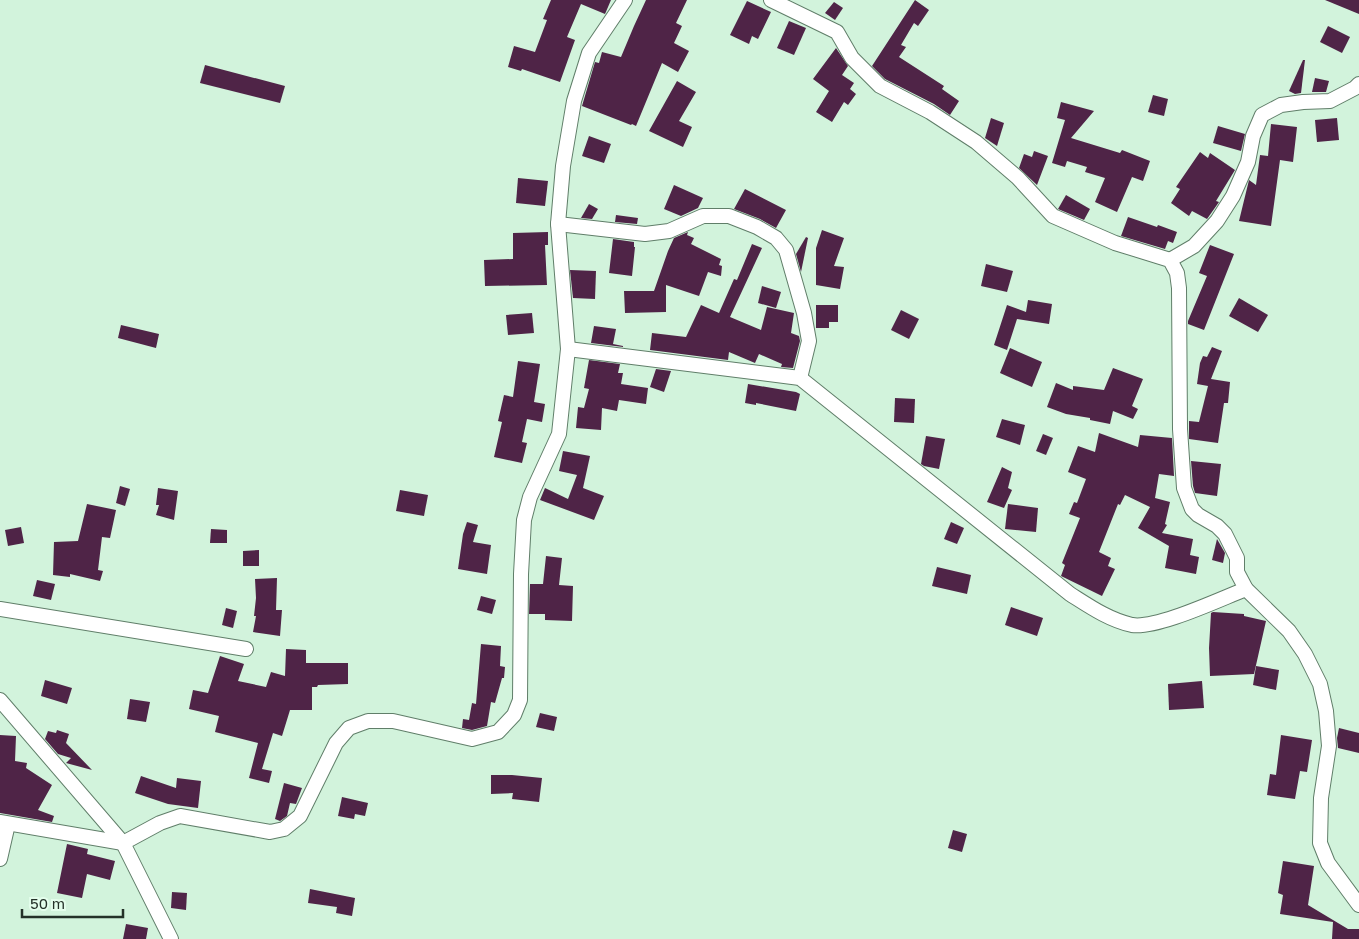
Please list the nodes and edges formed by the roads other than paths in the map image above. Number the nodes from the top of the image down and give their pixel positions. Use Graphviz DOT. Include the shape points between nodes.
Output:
graph roads {
  1 [pos="625,0"];
  2 [pos="772,0"];
  3 [pos="1359,84"];
  4 [pos="558,224"];
  5 [pos="1170,260"];
  6 [pos="568,349"];
  7 [pos="800,378"];
  8 [pos="1246,589"];
  9 [pos="0,609"];
  10 [pos="246,649"];
  11 [pos="0,700"];
  12 [pos="4,823"];
  13 [pos="124,843"];
  14 [pos="0,859"];
  15 [pos="1359,905"];
  16 [pos="171,939"];
  1 -- 4 [label="street" via="589,53 574,101"];
  2 -- 5 [label="street" via="837,32 852,58 880,86 930,112 976,142 1018,178 1053,216 1115,243"];
  3 -- 5 [label="street" via="1330,101 1281,105 1262,115 1253,136 1248,162 1233,196 1217,221 1194,246"];
  4 -- 6 [label="street"];
  4 -- 7 [label="street" via="645,234 669,231 703,216 729,216 776,238 786,250 809,340"];
  5 -- 8 [label="street" via="1177,273 1178,288 1184,488 1198,516 1225,534 1237,558 1238,572"];
  6 -- 7 [label="street"];
  6 -- 13 [label="street" via="560,434 530,498 524,520 520,700 514,715 498,732 472,739 393,721 368,721 349,728 336,743 300,816 284,830 270,832 180,816"];
  7 -- 8 [label="street" via="1070,594 1110,617 1133,625 1159,623"];
  8 -- 15 [label="street" via="1289,631 1320,684 1329,746 1321,798 1320,843 1328,863"];
  9 -- 10 [label="street"];
  11 -- 13 [label="street"];
  12 -- 13 [label="street"];
  12 -- 14 [label="street"];
  13 -- 16 [label="street"];
}
